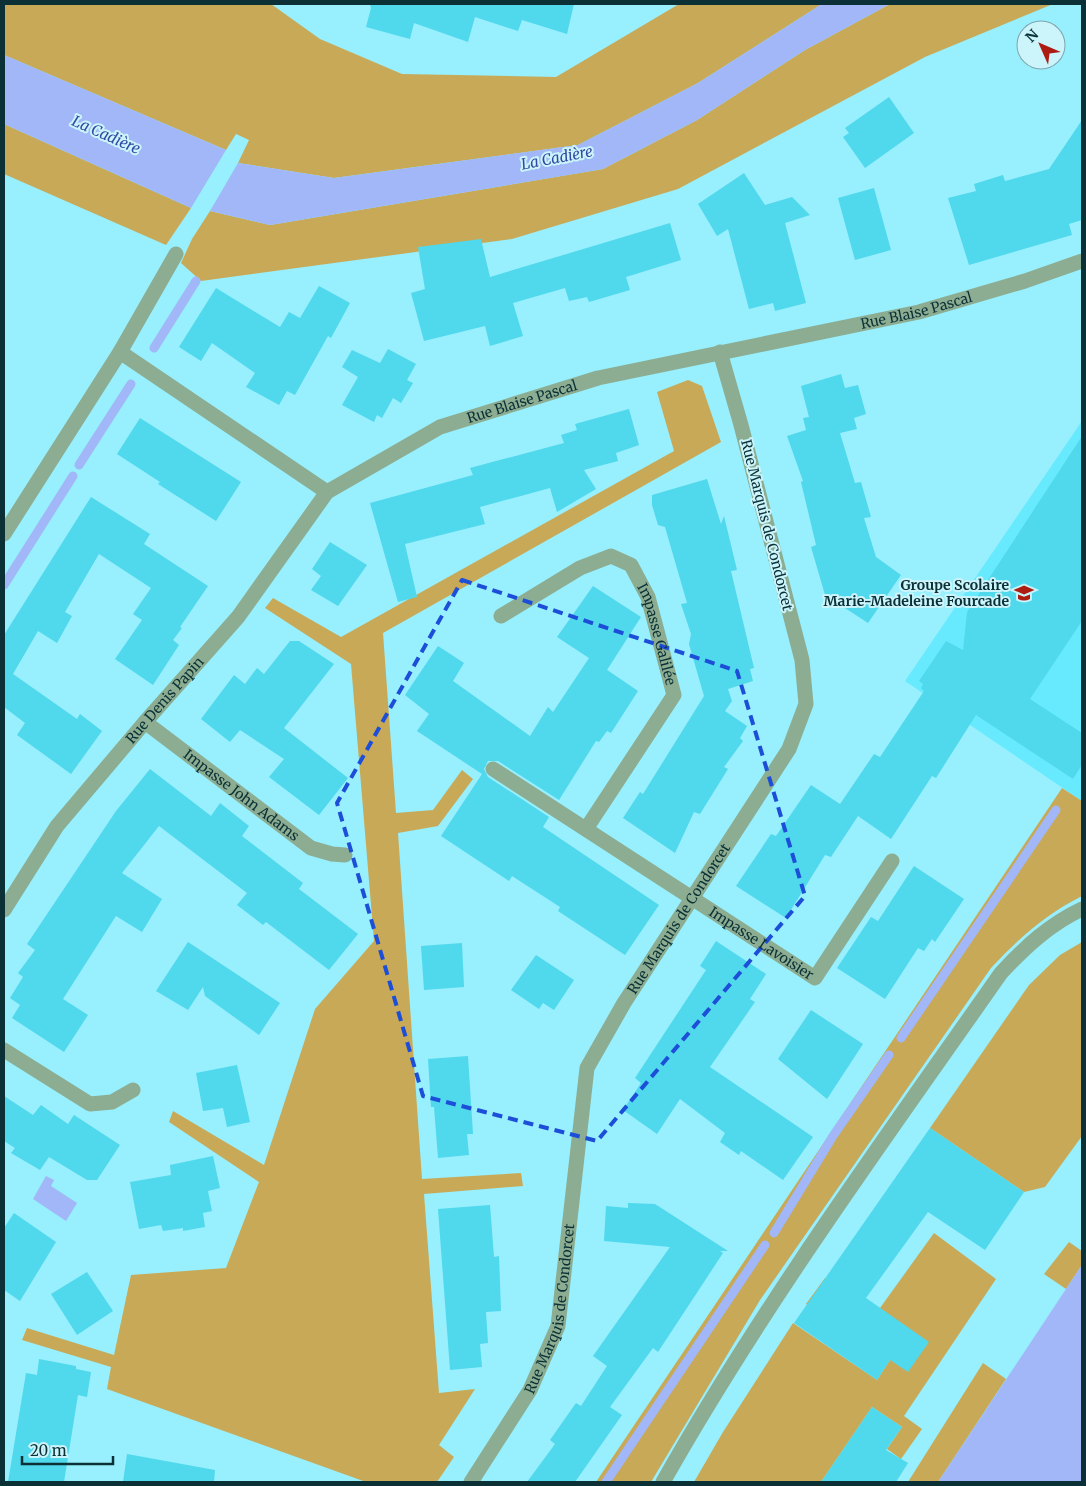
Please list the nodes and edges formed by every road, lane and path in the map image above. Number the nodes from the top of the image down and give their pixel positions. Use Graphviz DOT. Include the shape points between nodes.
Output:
graph roads {
  1 [pos="176,254"];
  2 [pos="1082,261"];
  3 [pos="120,352"];
  4 [pos="720,352"];
  5 [pos="328,492"];
  6 [pos="4,534"];
  7 [pos="501,616"];
  8 [pos="145,722"];
  9 [pos="493,769"];
  10 [pos="586,829"];
  11 [pos="344,855"];
  12 [pos="892,860"];
  13 [pos="692,898"];
  14 [pos="1082,909"];
  15 [pos="4,910"];
  16 [pos="4,1050"];
  17 [pos="133,1090"];
  18 [pos="471,1482"];
  19 [pos="663,1482"];
  1 -- 3 [label="street"];
  2 -- 4 [label="street, Rue Blaise Pascal" via="919,312"];
  3 -- 5 [label="street"];
  3 -- 6 [label="street"];
  4 -- 5 [label="street, Rue Blaise Pascal" via="598,378 440,427"];
  4 -- 13 [label="street, Rue Marquis de Condorcet" via="802,660 806,704 790,749"];
  5 -- 8 [label="street, Rue Denis Papin" via="238,617"];
  7 -- 10 [label="street, Impasse Galilée" via="580,568 611,556 631,565 648,597 674,695"];
  8 -- 11 [label="street, Impasse John Adams" via="311,848"];
  8 -- 15 [label="street, Rue Denis Papin" via="57,826"];
  9 -- 10 [label="street"];
  10 -- 13 [label="street"];
  12 -- 13 [label="street, Impasse Lavoisier" via="815,978"];
  13 -- 18 [label="street, Rue Marquis de Condorcet" via="624,1003 588,1068 558,1326 530,1390"];
  14 -- 19 [label="street" via="1042,933 1001,973 749,1339"];
  16 -- 17 [label="street" via="90,1104 112,1102"];
}
